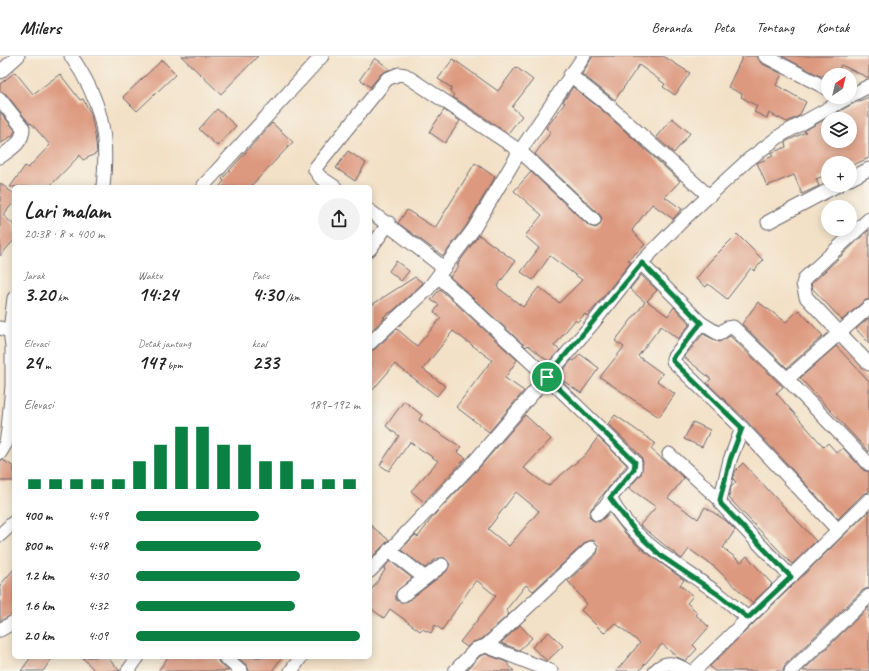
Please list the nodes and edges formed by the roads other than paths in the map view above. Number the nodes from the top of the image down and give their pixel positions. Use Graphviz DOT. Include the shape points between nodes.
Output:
graph roads {
  1 [pos="18,56"];
  2 [pos="71,56"];
  3 [pos="322,56"];
  4 [pos="584,56"];
  5 [pos="765,56"];
  6 [pos="0,72"];
  7 [pos="570,75"];
  8 [pos="821,85"];
  9 [pos="869,86"];
  10 [pos="857,92"];
  11 [pos="0,99"];
  12 [pos="835,104"];
  13 [pos="520,151"];
  14 [pos="0,157"];
  15 [pos="869,169"];
  16 [pos="857,175"];
  17 [pos="103,185"];
  18 [pos="204,185"];
  19 [pos="332,185"];
  20 [pos="825,192"];
  21 [pos="709,196"];
  22 [pos="372,212"];
  23 [pos="869,219"];
  24 [pos="594,220"];
  25 [pos="768,222"];
  26 [pos="389,223"];
  27 [pos="372,246"];
  28 [pos="642,263"];
  29 [pos="441,272"];
  30 [pos="12,305"];
  31 [pos="869,306"];
  32 [pos="701,323"];
  33 [pos="5,330"];
  34 [pos="839,333"];
  35 [pos="372,342"];
  36 [pos="12,344"];
  37 [pos="869,364"];
  38 [pos="0,376"];
  39 [pos="547,377"];
  40 [pos="787,379"];
  41 [pos="12,386"];
  42 [pos="742,428"];
  43 [pos="0,453"];
  44 [pos="669,454"];
  45 [pos="869,464"];
  46 [pos="611,500"];
  47 [pos="720,500"];
  48 [pos="869,500"];
  49 [pos="597,514"];
  50 [pos="12,524"];
  51 [pos="838,530"];
  52 [pos="0,535"];
  53 [pos="591,548"];
  54 [pos="389,550"];
  55 [pos="442,565"];
  56 [pos="372,568"];
  57 [pos="791,577"];
  58 [pos="425,578"];
  59 [pos="403,595"];
  60 [pos="869,596"];
  61 [pos="748,618"];
  62 [pos="12,623"];
  63 [pos="0,630"];
  64 [pos="486,646"];
  65 [pos="137,659"];
  66 [pos="227,659"];
  67 [pos="300,659"];
  68 [pos="128,671"];
  69 [pos="241,671"];
  70 [pos="292,671"];
  71 [pos="455,671"];
  72 [pos="551,671"];
  73 [pos="655,671"];
  74 [pos="688,671"];
  75 [pos="694,671"];
  76 [pos="791,671"];
  1 -- 6 [label="street"];
  2 -- 17 [label="street" via="87,81 102,122 106,156"];
  3 -- 18 [label="street"];
  4 -- 7 [label="street"];
  5 -- 8 [label="street"];
  7 -- 13 [label="street"];
  7 -- 21 [label="street" via="608,105"];
  9 -- 10 [label="street"];
  11 -- 14 [label="street" via="23,128 18,143"];
  12 -- 21 [label="street" via="781,135 748,160"];
  13 -- 19 [label="street" via="409,77 399,74 387,80 316,167 315,170 320,177"];
  13 -- 24 [label="street"];
  13 -- 29 [label="street" via="490,205"];
  15 -- 16 [label="street"];
  20 -- 25 [label="street"];
  21 -- 28 [label="street"];
  22 -- 26 [label="street"];
  23 -- 34 [label="street" via="805,278 803,284 806,297"];
  26 -- 27 [label="street"];
  26 -- 29 [label="street"];
  28 -- 32 [label="street"];
  28 -- 39 [label="street"];
  29 -- 35 [label="street" via="428,289"];
  29 -- 39 [label="street"];
  30 -- 33 [label="street"];
  31 -- 34 [label="street"];
  32 -- 40 [label="street" via="719,334 733,327"];
  32 -- 42 [label="street" via="673,361"];
  33 -- 36 [label="street"];
  34 -- 37 [label="street"];
  34 -- 40 [label="street"];
  38 -- 41 [label="street"];
  39 -- 46 [label="street" via="635,462 634,469 614,492"];
  39 -- 54 [label="street" via="473,463"];
  40 -- 45 [label="street"];
  41 -- 43 [label="street" via="6,444"];
  42 -- 47 [label="street" via="730,460"];
  42 -- 51 [label="street"];
  44 -- 47 [label="street"];
  46 -- 49 [label="street"];
  46 -- 61 [label="street" via="636,532 661,556"];
  47 -- 57 [label="street" via="724,508"];
  48 -- 51 [label="street"];
  50 -- 52 [label="street"];
  51 -- 57 [label="street"];
  53 -- 64 [label="street"];
  54 -- 56 [label="street"];
  54 -- 58 [label="street"];
  55 -- 58 [label="street"];
  57 -- 61 [label="street"];
  58 -- 59 [label="street"];
  60 -- 76 [label="street"];
  61 -- 75 [label="street"];
  62 -- 63 [label="street"];
  64 -- 71 [label="street" via="476,649"];
  64 -- 72 [label="street"];
  65 -- 68 [label="street"];
  66 -- 69 [label="street"];
  67 -- 70 [label="street"];
  73 -- 74 [label="street" via="668,662"];
}
